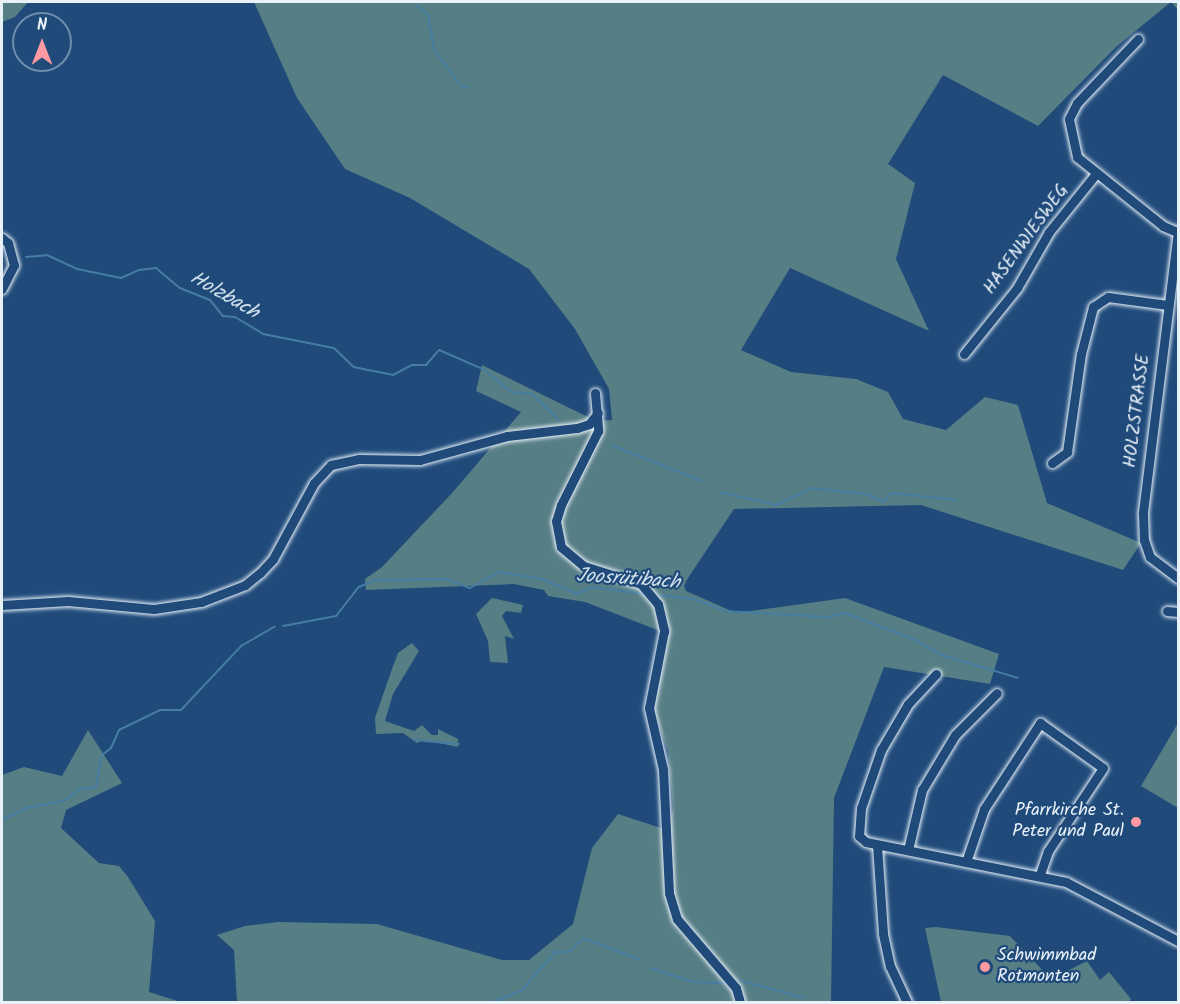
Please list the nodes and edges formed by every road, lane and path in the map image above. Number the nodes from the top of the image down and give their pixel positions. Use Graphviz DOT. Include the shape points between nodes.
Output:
graph roads {
  1 [pos="1138,39"];
  2 [pos="1095,175"];
  3 [pos="1178,232"];
  4 [pos="2,238"];
  5 [pos="2,289"];
  6 [pos="1167,305"];
  7 [pos="964,354"];
  8 [pos="595,393"];
  9 [pos="599,411"];
  10 [pos="1052,464"];
  11 [pos="1179,578"];
  12 [pos="2,605"];
  13 [pos="1167,611"];
  14 [pos="1179,612"];
  15 [pos="936,674"];
  16 [pos="997,693"];
  17 [pos="877,845"];
  18 [pos="908,850"];
  19 [pos="966,862"];
  20 [pos="1040,874"];
  21 [pos="1179,941"];
  22 [pos="740,1002"];
  23 [pos="907,1002"];
  1 -- 2 [label="street, HOLZSTRASSE" via="1077,103 1069,119 1077,157"];
  2 -- 3 [label="street, HOLZSTRASSE"];
  2 -- 7 [label="street, HASENWIESWEG" via="1049,232 1017,288"];
  3 -- 6 [label="street, HOLZSTRASSE"];
  4 -- 5 [label="street" via="8,243 14,265"];
  6 -- 10 [label="street" via="1108,297 1094,307 1081,354 1067,452"];
  6 -- 11 [label="street, HOLZSTRASSE" via="1146,477 1144,540 1150,557"];
  8 -- 9 [label="street"];
  9 -- 12 [label="street" via="589,424 577,429 507,436 420,460 359,459 332,465 314,483 273,559 260,573 245,585 201,602 154,609 68,601"];
  9 -- 22 [label="street" via="598,431 556,521 561,547 584,566 641,584 653,595 664,631 649,708 663,769 669,892 677,919 736,988"];
  13 -- 14 [label="street"];
  15 -- 17 [label="street" via="908,704 874,769 858,825 859,836"];
  16 -- 18 [label="street" via="955,735 922,790"];
  17 -- 18 [label="street"];
  17 -- 23 [label="street" via="883,934 890,966"];
  18 -- 19 [label="street"];
  19 -- 20 [label="street"];
  19 -- 20 [label="street" via="984,809 1040,723 1103,768 1048,851"];
  20 -- 21 [label="street" via="1066,882"];
}
